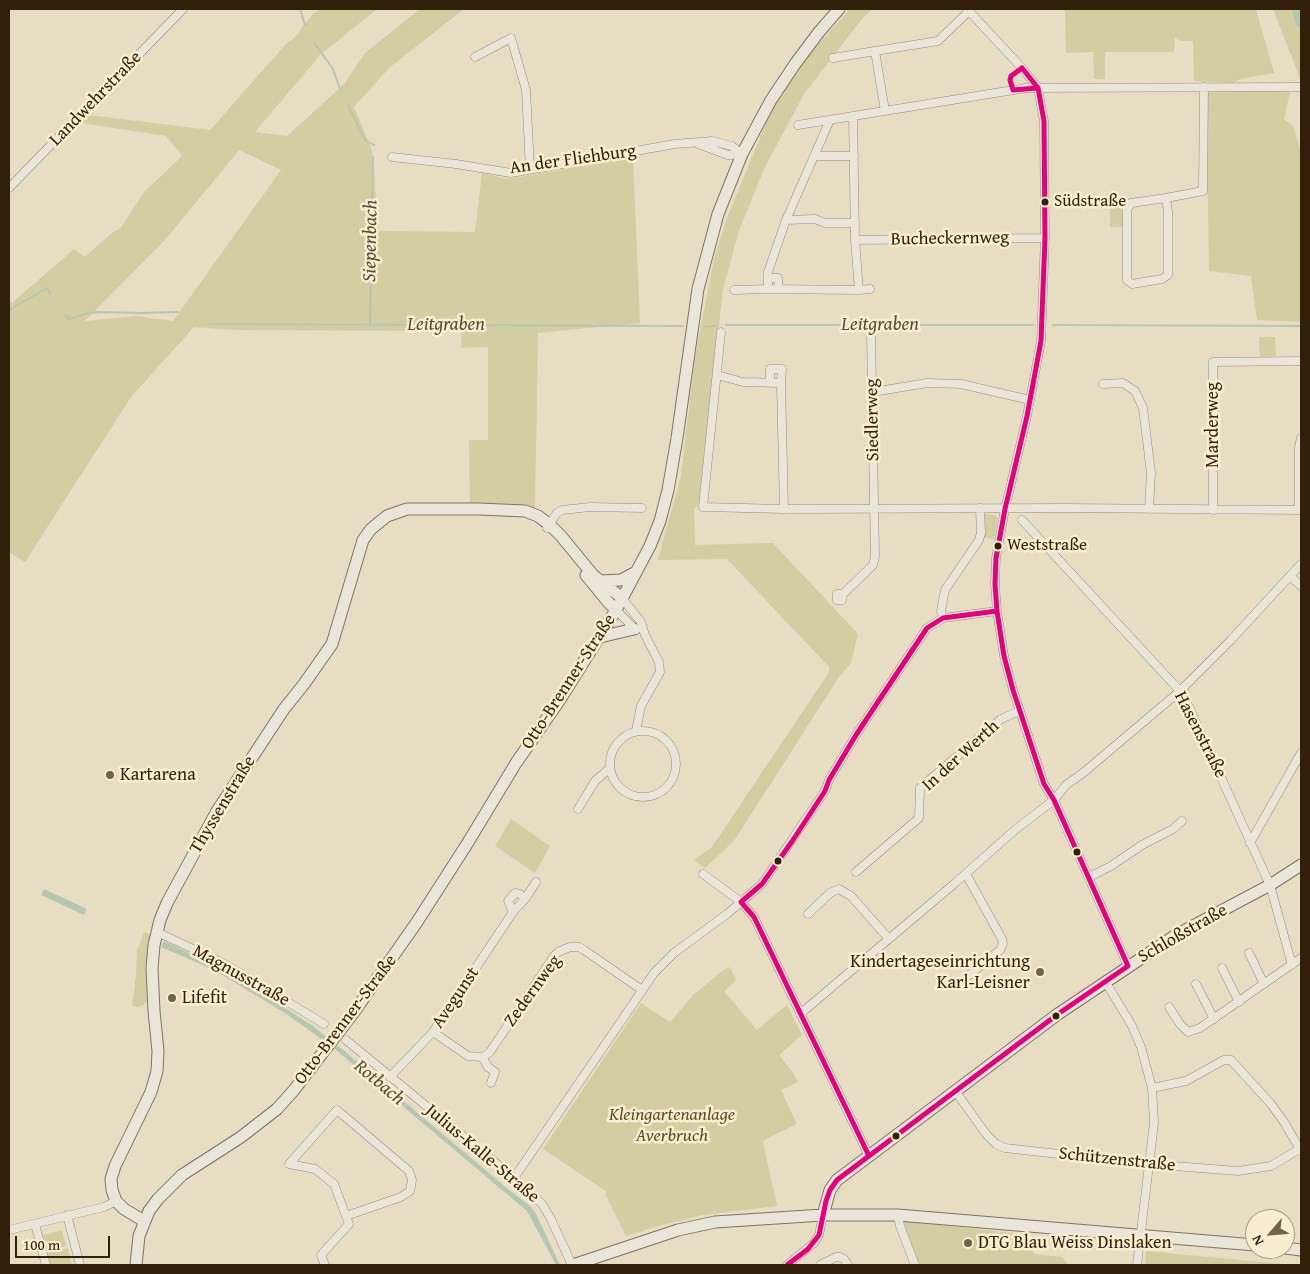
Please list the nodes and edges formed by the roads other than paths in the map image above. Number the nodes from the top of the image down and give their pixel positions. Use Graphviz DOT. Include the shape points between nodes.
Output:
graph roads {
  1 [pos="182,9"];
  2 [pos="839,9"];
  3 [pos="968,10"];
  4 [pos="875,51"];
  5 [pos="475,58"];
  6 [pos="832,58"];
  7 [pos="1204,87"];
  8 [pos="1038,88"];
  9 [pos="1301,88"];
  10 [pos="885,111"];
  11 [pos="853,116"];
  12 [pos="830,120"];
  13 [pos="798,125"];
  14 [pos="742,154"];
  15 [pos="814,156"];
  16 [pos="854,156"];
  17 [pos="392,157"];
  18 [pos="530,169"];
  19 [pos="9,188"];
  20 [pos="1166,198"];
  21 [pos="786,220"];
  22 [pos="855,223"];
  23 [pos="1045,238"];
  24 [pos="855,240"];
  25 [pos="768,278"];
  26 [pos="768,289"];
  27 [pos="779,289"];
  28 [pos="870,289"];
  29 [pos="734,290"];
  30 [pos="859,290"];
  31 [pos="721,332"];
  32 [pos="871,332"];
  33 [pos="1301,361"];
  34 [pos="717,375"];
  35 [pos="770,382"];
  36 [pos="781,383"];
  37 [pos="1103,384"];
  38 [pos="873,392"];
  39 [pos="1030,400"];
  40 [pos="1301,438"];
  41 [pos="642,508"];
  42 [pos="980,508"];
  43 [pos="784,509"];
  44 [pos="874,509"];
  45 [pos="1005,509"];
  46 [pos="1149,509"];
  47 [pos="1213,510"];
  48 [pos="1300,510"];
  49 [pos="1022,520"];
  50 [pos="549,526"];
  51 [pos="1301,564"];
  52 [pos="637,571"];
  53 [pos="1290,576"];
  54 [pos="601,581"];
  55 [pos="1301,586"];
  56 [pos="843,594"];
  57 [pos="622,598"];
  58 [pos="616,610"];
  59 [pos="997,611"];
  60 [pos="943,618"];
  61 [pos="640,632"];
  62 [pos="600,637"];
  63 [pos="1180,691"];
  64 [pos="1019,711"];
  65 [pos="636,731"];
  66 [pos="1301,753"];
  67 [pos="610,769"];
  68 [pos="1054,800"];
  69 [pos="578,809"];
  70 [pos="1182,821"];
  71 [pos="1250,843"];
  72 [pos="1301,865"];
  73 [pos="856,872"];
  74 [pos="704,874"];
  75 [pos="966,874"];
  76 [pos="1089,877"];
  77 [pos="536,882"];
  78 [pos="1270,885"];
  79 [pos="525,899"];
  80 [pos="741,902"];
  81 [pos="513,912"];
  82 [pos="808,914"];
  83 [pos="157,932"];
  84 [pos="889,939"];
  85 [pos="1249,953"];
  86 [pos="1301,958"];
  87 [pos="1292,965"];
  88 [pos="1128,966"];
  89 [pos="1222,968"];
  90 [pos="968,976"];
  91 [pos="1105,981"];
  92 [pos="1196,984"];
  93 [pos="1264,984"];
  94 [pos="642,990"];
  95 [pos="1239,1002"];
  96 [pos="1169,1008"];
  97 [pos="800,1014"];
  98 [pos="1214,1019"];
  99 [pos="324,1024"];
  100 [pos="433,1032"];
  101 [pos="336,1042"];
  102 [pos="482,1057"];
  103 [pos="390,1076"];
  104 [pos="490,1082"];
  105 [pos="1152,1088"];
  106 [pos="956,1092"];
  107 [pos="1301,1149"];
  108 [pos="869,1156"];
  109 [pos="1148,1164"];
  110 [pos="514,1178"];
  111 [pos="116,1201"];
  112 [pos="823,1215"];
  113 [pos="898,1215"];
  114 [pos="67,1216"];
  115 [pos="346,1216"];
  116 [pos="144,1221"];
  117 [pos="36,1224"];
  118 [pos="9,1230"];
  119 [pos="1140,1235"];
  120 [pos="1245,1245"];
  121 [pos="46,1265"];
  122 [pos="80,1265"];
  123 [pos="136,1265"];
  124 [pos="325,1265"];
  125 [pos="572,1265"];
  126 [pos="787,1265"];
  127 [pos="820,1265"];
  128 [pos="848,1265"];
  129 [pos="915,1265"];
  130 [pos="1138,1265"];
  1 -- 19 [label="street, Landwehrstraße"];
  2 -- 14 [label="main road, Otto-Brenner-Straße" via="795,64"];
  3 -- 4 [label="street" via="938,41"];
  3 -- 8 [label="street"];
  4 -- 6 [label="street"];
  4 -- 10 [label="street"];
  5 -- 18 [label="street" via="511,38 526,90"];
  7 -- 8 [label="street"];
  7 -- 9 [label="street"];
  7 -- 20 [label="street" via="1203,191"];
  8 -- 10 [label="street"];
  8 -- 23 [label="street" via="1044,121"];
  10 -- 11 [label="street"];
  11 -- 12 [label="street"];
  11 -- 16 [label="street"];
  12 -- 13 [label="street"];
  12 -- 15 [label="street"];
  14 -- 18 [label="street, An der Fliehburg" via="732,146 712,140"];
  14 -- 52 [label="main road, Otto-Brenner-Straße" via="718,214 705,258 692,323 668,490 660,520"];
  15 -- 16 [label="street"];
  15 -- 21 [label="street"];
  16 -- 22 [label="street"];
  17 -- 18 [label="street, An der Fliehburg" via="511,172"];
  20 -- 20 [label="street" via="1168,275 1132,284 1127,280 1128,210 1131,203"];
  21 -- 22 [label="street"];
  21 -- 25 [label="street"];
  22 -- 24 [label="street"];
  23 -- 24 [label="street, Bucheckernweg"];
  23 -- 39 [label="street" via="1041,341"];
  24 -- 30 [label="street"];
  25 -- 26 [label="street"];
  25 -- 27 [label="street" via="778,278"];
  26 -- 27 [label="street"];
  26 -- 29 [label="street"];
  27 -- 30 [label="street"];
  28 -- 30 [label="street"];
  31 -- 34 [label="street"];
  32 -- 38 [label="street, Siedlerweg"];
  33 -- 47 [label="street, Marderweg" via="1213,362"];
  34 -- 35 [label="street" via="743,382"];
  34 -- 43 [label="street" via="702,507"];
  35 -- 36 [label="street"];
  35 -- 36 [label="street" via="770,369 782,369"];
  36 -- 43 [label="street"];
  37 -- 46 [label="street" via="1122,383 1134,391 1143,408 1151,474"];
  38 -- 39 [label="street" via="927,383 961,384"];
  38 -- 44 [label="street, Siedlerweg"];
  39 -- 45 [label="street"];
  40 -- 48 [label="street"];
  41 -- 50 [label="street" via="562,510"];
  42 -- 44 [label="street"];
  42 -- 45 [label="street"];
  42 -- 60 [label="street" via="978,540 945,590"];
  43 -- 44 [label="street"];
  44 -- 56 [label="street, Siedlerweg" via="873,564"];
  45 -- 46 [label="street"];
  45 -- 59 [label="street" via="996,558"];
  46 -- 47 [label="street"];
  47 -- 48 [label="street"];
  49 -- 63 [label="street, Hasenstraße" via="1056,563"];
  50 -- 54 [label="main road, Thyssenstraße"];
  50 -- 58 [label="main road, Thyssenstraße"];
  50 -- 83 [label="main road, Thyssenstraße" via="508,510 408,510 387,516 371,529 363,540 332,644 284,708 216,811 167,903"];
  51 -- 53 [label="street"];
  52 -- 54 [label="main road" via="621,580"];
  52 -- 57 [label="main road, Otto-Brenner-Straße"];
  53 -- 55 [label="street"];
  53 -- 63 [label="street"];
  54 -- 57 [label="main road, Thyssenstraße"];
  57 -- 58 [label="main road, Otto-Brenner-Straße"];
  57 -- 61 [label="street" via="641,622"];
  58 -- 61 [label="street"];
  58 -- 62 [label="main road, Otto-Brenner-Straße"];
  59 -- 60 [label="street"];
  59 -- 64 [label="street" via="1004,656"];
  60 -- 80 [label="street" via="927,628 856,735 793,840 762,884"];
  61 -- 62 [label="main road"];
  61 -- 65 [label="street" via="656,654 660,672 641,706"];
  62 -- 101 [label="main road, Otto-Brenner-Straße"];
  63 -- 68 [label="street" via="1066,785"];
  63 -- 71 [label="street, Hasenstraße"];
  64 -- 68 [label="street" via="1044,784"];
  64 -- 73 [label="street, In der Werth" via="1001,719 920,788 919,818"];
  65 -- 67 [label="street" via="615,745 610,756"];
  65 -- 67 [label="street" via="658,734 673,750 676,766 671,782 664,790 642,798 621,789 613,780"];
  66 -- 71 [label="street"];
  67 -- 69 [label="street" via="595,781"];
  68 -- 75 [label="street"];
  68 -- 76 [label="street"];
  70 -- 76 [label="street"];
  71 -- 78 [label="street, Hasenstraße"];
  72 -- 78 [label="main road, Schloßstraße"];
  74 -- 80 [label="street"];
  75 -- 84 [label="street"];
  75 -- 90 [label="street" via="1002,939 1000,950"];
  76 -- 88 [label="street"];
  77 -- 79 [label="street, Avegunst"];
  78 -- 87 [label="street, Hasenstraße"];
  78 -- 88 [label="main road, Schloßstraße" via="1176,935"];
  79 -- 81 [label="street, Avegunst"];
  79 -- 81 [label="street, Avegunst" via="516,893 511,896 508,901"];
  80 -- 94 [label="street" via="663,962"];
  80 -- 97 [label="street" via="754,917"];
  81 -- 100 [label="street, Avegunst"];
  82 -- 84 [label="street" via="830,893 839,889 852,896"];
  83 -- 99 [label="street, Magnusstraße" via="223,963"];
  83 -- 111 [label="main road, Thyssenstraße" via="152,968 157,1071 151,1092 115,1166 111,1179"];
  84 -- 97 [label="street"];
  85 -- 93 [label="street"];
  86 -- 87 [label="street"];
  87 -- 93 [label="street"];
  88 -- 91 [label="main road, Schloßstraße"];
  89 -- 95 [label="street"];
  91 -- 105 [label="street" via="1132,1026"];
  91 -- 106 [label="main road, Schloßstraße"];
  92 -- 98 [label="street"];
  93 -- 95 [label="street"];
  94 -- 102 [label="street, Zedernweg" via="579,947 564,949 554,956 490,1052"];
  94 -- 110 [label="street"];
  95 -- 98 [label="street"];
  96 -- 98 [label="street" via="1188,1032"];
  97 -- 108 [label="street"];
  100 -- 102 [label="street" via="468,1056"];
  100 -- 103 [label="street, Avegunst"];
  101 -- 103 [label="street, Julius-Kalle-Straße"];
  101 -- 116 [label="main road, Otto-Brenner-Straße" via="277,1109 182,1175 158,1199"];
  102 -- 104 [label="street" via="494,1072"];
  103 -- 110 [label="street, Julius-Kalle-Straße"];
  105 -- 107 [label="street" via="1186,1081 1224,1060 1230,1060 1271,1104"];
  105 -- 109 [label="street" via="1154,1123"];
  106 -- 108 [label="main road, Schloßstraße"];
  106 -- 109 [label="street, Schützenstraße" via="986,1134 1005,1148"];
  107 -- 109 [label="street, Schützenstraße" via="1271,1166 1238,1172"];
  108 -- 112 [label="main road, Schloßstraße" via="837,1180 830,1190"];
  109 -- 119 [label="street"];
  110 -- 125 [label="street, Julius-Kalle-Straße" via="542,1204"];
  111 -- 114 [label="street"];
  111 -- 116 [label="main road"];
  112 -- 113 [label="main road"];
  112 -- 125 [label="main road" via="714,1222 678,1230"];
  112 -- 126 [label="street, Schloßstraße" via="814,1243"];
  113 -- 119 [label="main road"];
  113 -- 129 [label="street"];
  114 -- 117 [label="street"];
  114 -- 122 [label="street"];
  115 -- 115 [label="street" via="334,1184 315,1169 289,1164 337,1110 408,1171 412,1180 410,1191 401,1197"];
  115 -- 124 [label="street" via="349,1224 321,1254"];
  116 -- 123 [label="main road, Otto-Brenner-Straße"];
  117 -- 118 [label="street"];
  117 -- 121 [label="street"];
  119 -- 120 [label="main road"];
  119 -- 130 [label="street"];
  127 -- 128 [label="street" via="836,1257"];
}
